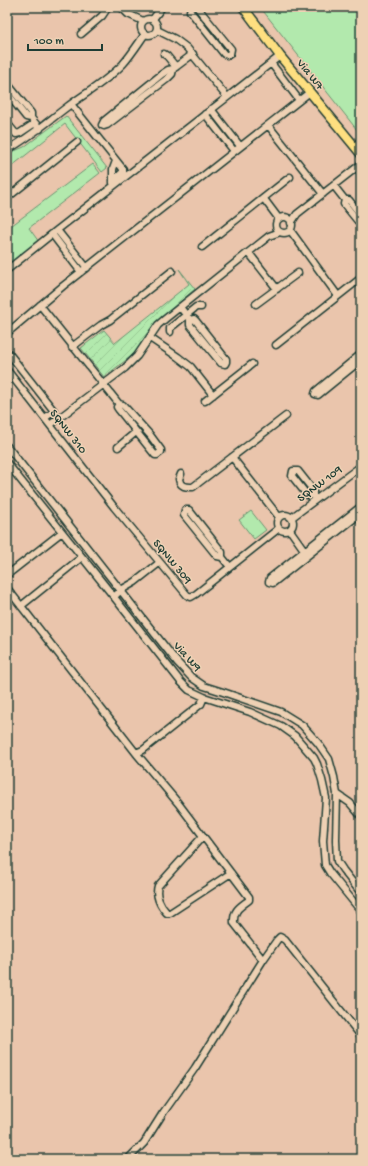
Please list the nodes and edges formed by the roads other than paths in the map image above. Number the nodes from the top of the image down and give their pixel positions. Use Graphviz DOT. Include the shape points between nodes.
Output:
graph roads {
  1 [pos="108,7"];
  2 [pos="121,7"];
  3 [pos="162,7"];
  4 [pos="191,7"];
  5 [pos="197,7"];
  6 [pos="243,7"];
  7 [pos="153,19"];
  8 [pos="142,21"];
  9 [pos="156,30"];
  10 [pos="81,34"];
  11 [pos="144,34"];
  12 [pos="164,54"];
  13 [pos="193,54"];
  14 [pos="280,56"];
  15 [pos="271,63"];
  16 [pos="174,68"];
  17 [pos="7,82"];
  18 [pos="310,92"];
  19 [pos="7,93"];
  20 [pos="227,97"];
  21 [pos="299,100"];
  22 [pos="71,104"];
  23 [pos="211,109"];
  24 [pos="205,114"];
  25 [pos="33,120"];
  26 [pos="7,123"];
  27 [pos="268,124"];
  28 [pos="40,129"];
  29 [pos="77,142"];
  30 [pos="240,146"];
  31 [pos="7,150"];
  32 [pos="234,151"];
  33 [pos="361,154"];
  34 [pos="116,161"];
  35 [pos="361,164"];
  36 [pos="290,178"];
  37 [pos="113,184"];
  38 [pos="334,186"];
  39 [pos="323,194"];
  40 [pos="7,198"];
  41 [pos="264,199"];
  42 [pos="345,200"];
  43 [pos="297,214"];
  44 [pos="361,215"];
  45 [pos="280,220"];
  46 [pos="291,223"];
  47 [pos="361,225"];
  48 [pos="57,230"];
  49 [pos="290,230"];
  50 [pos="280,232"];
  51 [pos="52,234"];
  52 [pos="269,236"];
  53 [pos="202,247"];
  54 [pos="249,253"];
  55 [pos="8,266"];
  56 [pos="86,268"];
  57 [pos="172,271"];
  58 [pos="81,272"];
  59 [pos="298,273"];
  60 [pos="361,278"];
  61 [pos="277,289"];
  62 [pos="338,296"];
  63 [pos="256,304"];
  64 [pos="40,305"];
  65 [pos="180,307"];
  66 [pos="202,307"];
  67 [pos="188,318"];
  68 [pos="170,332"];
  69 [pos="7,333"];
  70 [pos="150,338"];
  71 [pos="276,345"];
  72 [pos="72,347"];
  73 [pos="7,351"];
  74 [pos="361,354"];
  75 [pos="361,360"];
  76 [pos="252,364"];
  77 [pos="7,370"];
  78 [pos="103,384"];
  79 [pos="213,395"];
  80 [pos="206,401"];
  81 [pos="119,404"];
  82 [pos="286,416"];
  83 [pos="45,418"];
  84 [pos="50,425"];
  85 [pos="136,432"];
  86 [pos="7,446"];
  87 [pos="118,447"];
  88 [pos="232,457"];
  89 [pos="7,463"];
  90 [pos="361,466"];
  91 [pos="181,474"];
  92 [pos="114,507"];
  93 [pos="361,508"];
  94 [pos="361,513"];
  95 [pos="279,517"];
  96 [pos="291,518"];
  97 [pos="278,529"];
  98 [pos="290,530"];
  99 [pos="62,532"];
  100 [pos="306,553"];
  101 [pos="82,557"];
  102 [pos="222,557"];
  103 [pos="159,563"];
  104 [pos="230,567"];
  105 [pos="7,575"];
  106 [pos="7,588"];
  107 [pos="121,590"];
  108 [pos="114,597"];
  109 [pos="21,606"];
  110 [pos="204,697"];
  111 [pos="136,753"];
  112 [pos="337,794"];
  113 [pos="361,816"];
  114 [pos="203,836"];
  115 [pos="231,873"];
  116 [pos="361,893"];
  117 [pos="361,910"];
  118 [pos="263,960"];
  119 [pos="361,1036"];
  120 [pos="128,1159"];
  1 -- 10 [label="street" via="102,16"];
  2 -- 8 [label="street"];
  3 -- 7 [label="street"];
  4 -- 5 [label="street" via="190,11 224,54 229,55 231,49"];
  6 -- 14 [label="main road, Via W7"];
  7 -- 8 [label="street"];
  7 -- 9 [label="street" via="157,24"];
  8 -- 11 [label="street" via="141,28"];
  9 -- 11 [label="street" via="153,34"];
  9 -- 13 [label="street" via="181,43"];
  11 -- 22 [label="street" via="129,56 109,77"];
  12 -- 16 [label="street"];
  13 -- 16 [label="street"];
  13 -- 20 [label="street"];
  14 -- 15 [label="street"];
  14 -- 18 [label="main road, Via W7"];
  15 -- 20 [label="street"];
  15 -- 21 [label="street"];
  16 -- 16 [label="street" via="156,78 102,125 108,125 161,84 172,74"];
  17 -- 25 [label="street" via="31,113"];
  18 -- 21 [label="street"];
  18 -- 33 [label="main road, Via W7"];
  19 -- 25 [label="street" via="26,117"];
  20 -- 23 [label="street"];
  21 -- 27 [label="street"];
  22 -- 28 [label="street"];
  22 -- 34 [label="street"];
  23 -- 24 [label="street"];
  23 -- 30 [label="street"];
  24 -- 32 [label="street"];
  24 -- 37 [label="street"];
  25 -- 26 [label="street" via="16,134"];
  25 -- 28 [label="street"];
  27 -- 30 [label="street"];
  27 -- 39 [label="street"];
  28 -- 31 [label="street"];
  29 -- 40 [label="street"];
  30 -- 32 [label="street"];
  32 -- 56 [label="street"];
  34 -- 37 [label="street" via="113,168"];
  34 -- 37 [label="street" via="123,172"];
  35 -- 38 [label="street"];
  36 -- 41 [label="street"];
  37 -- 48 [label="street"];
  38 -- 39 [label="street"];
  38 -- 42 [label="street"];
  39 -- 43 [label="street"];
  41 -- 45 [label="street"];
  41 -- 53 [label="street"];
  42 -- 44 [label="street" via="349,200"];
  42 -- 47 [label="street" via="344,204"];
  43 -- 45 [label="street"];
  43 -- 46 [label="street"];
  45 -- 46 [label="street" via="289,219"];
  45 -- 50 [label="street" via="276,228"];
  45 -- 52 [label="street"];
  46 -- 49 [label="street"];
  48 -- 51 [label="street"];
  48 -- 56 [label="street"];
  49 -- 50 [label="street"];
  49 -- 62 [label="street"];
  50 -- 52 [label="street"];
  51 -- 55 [label="street"];
  51 -- 58 [label="street"];
  52 -- 54 [label="street"];
  54 -- 61 [label="street"];
  54 -- 65 [label="street"];
  56 -- 58 [label="street"];
  57 -- 72 [label="street"];
  58 -- 64 [label="street"];
  59 -- 61 [label="street"];
  60 -- 62 [label="street"];
  61 -- 63 [label="street"];
  62 -- 71 [label="street"];
  64 -- 69 [label="street"];
  64 -- 72 [label="street"];
  65 -- 67 [label="street"];
  65 -- 70 [label="street" via="158,325"];
  66 -- 67 [label="street" via="196,308"];
  67 -- 67 [label="street" via="190,325 221,364 225,364 226,359 196,321"];
  67 -- 68 [label="street" via="172,326"];
  70 -- 78 [label="street" via="125,368"];
  70 -- 79 [label="street" via="191,367"];
  72 -- 78 [label="street"];
  73 -- 83 [label="street" via="54,411"];
  74 -- 75 [label="street" via="315,394"];
  76 -- 79 [label="street"];
  77 -- 83 [label="street, SQNW 310"];
  78 -- 81 [label="street"];
  78 -- 84 [label="street"];
  79 -- 80 [label="street"];
  81 -- 85 [label="street" via="117,407"];
  81 -- 85 [label="street" via="123,405 161,452 155,455"];
  82 -- 88 [label="street"];
  83 -- 84 [label="street, SQNW 310"];
  84 -- 92 [label="street, SQNW 310"];
  85 -- 87 [label="street"];
  86 -- 107 [label="street, Via W9"];
  88 -- 91 [label="street" via="193,487 181,484 178,479"];
  88 -- 95 [label="street"];
  89 -- 99 [label="street, Via W9"];
  90 -- 96 [label="street, SQNW 109" via="314,497"];
  92 -- 103 [label="street, SQNW 309"];
  93 -- 100 [label="street"];
  94 -- 100 [label="street"];
  95 -- 96 [label="street" via="286,515"];
  95 -- 97 [label="street" via="276,523"];
  96 -- 98 [label="street" via="293,525"];
  97 -- 98 [label="street" via="285,532"];
  97 -- 104 [label="street, SQNW 309"];
  98 -- 100 [label="street"];
  99 -- 101 [label="street, Via W9"];
  99 -- 105 [label="street"];
  100 -- 100 [label="street" via="270,578 269,582 273,583"];
  101 -- 108 [label="street, Via W9"];
  101 -- 109 [label="street"];
  102 -- 102 [label="street" via="222,552 199,522 189,510 185,510 184,515 217,556"];
  102 -- 104 [label="street"];
  103 -- 104 [label="street, SQNW 309" via="187,596 191,597"];
  103 -- 107 [label="street"];
  106 -- 109 [label="street"];
  107 -- 108 [label="street"];
  107 -- 112 [label="street, Via W9" via="191,677 204,686 281,712 302,725 329,759"];
  108 -- 110 [label="street, Via W9" via="180,682 189,690"];
  109 -- 111 [label="street"];
  110 -- 111 [label="street" via="201,704 146,748"];
  110 -- 117 [label="street, Via W9" via="282,726 295,736 314,758 326,798 322,841 325,865"];
  111 -- 114 [label="street"];
  112 -- 113 [label="street" via="350,803"];
  112 -- 116 [label="street, Via W9" via="337,861"];
  114 -- 115 [label="street"];
  114 -- 115 [label="street" via="158,886 157,895 165,911 170,913"];
  115 -- 118 [label="street" via="249,897 249,900 237,910 233,917 234,923"];
  118 -- 119 [label="street" via="280,937 285,940"];
  118 -- 120 [label="street" via="195,1068 144,1143"];
}
